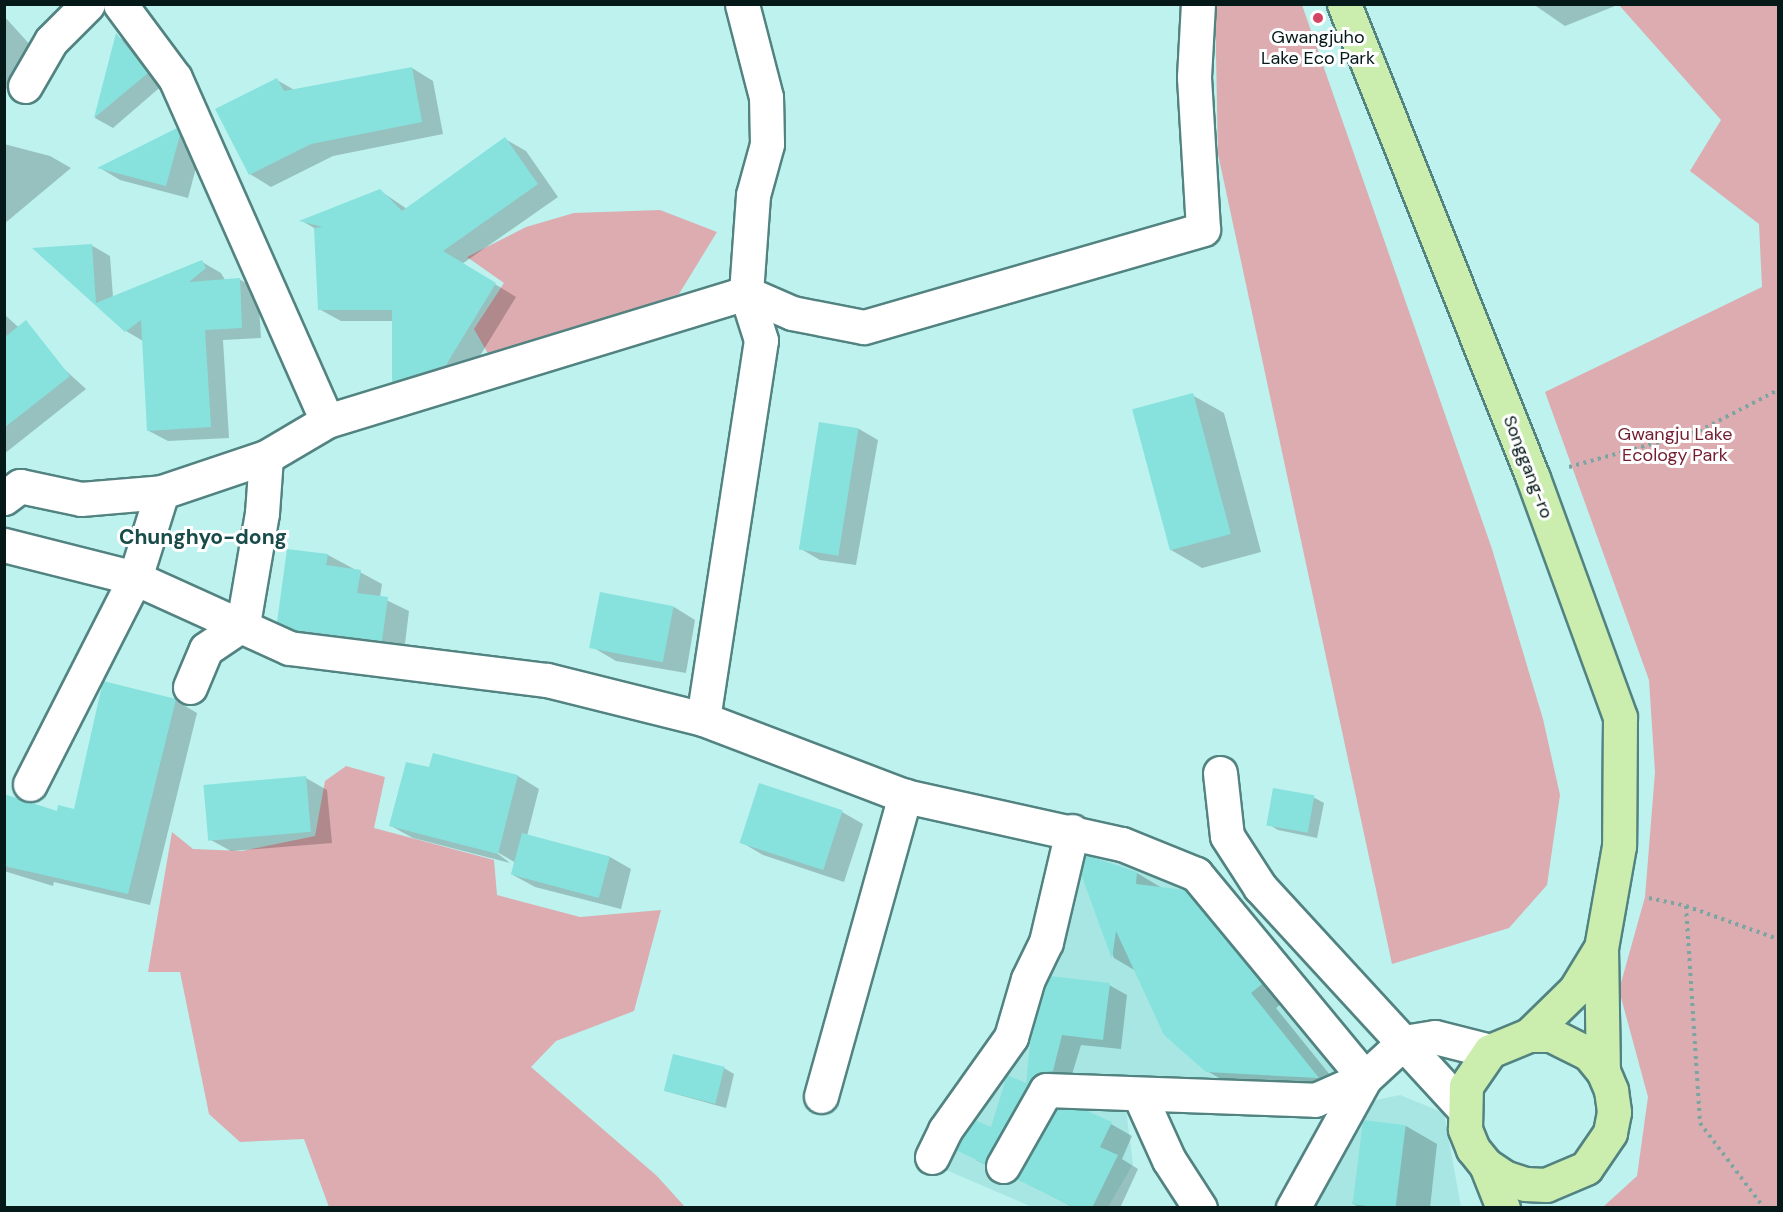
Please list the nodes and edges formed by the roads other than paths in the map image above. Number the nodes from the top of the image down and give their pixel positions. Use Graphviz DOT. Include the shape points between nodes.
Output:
graph roads {
  1 [pos="88,4"];
  2 [pos="120,4"];
  3 [pos="742,4"];
  4 [pos="1198,4"];
  5 [pos="1344,4"];
  6 [pos="25,86"];
  7 [pos="746,293"];
  8 [pos="327,421"];
  9 [pos="266,457"];
  10 [pos="162,492"];
  11 [pos="4,498"];
  12 [pos="4,545"];
  13 [pos="135,578"];
  14 [pos="243,624"];
  15 [pos="190,687"];
  16 [pos="703,719"];
  17 [pos="1220,773"];
  18 [pos="30,783"];
  19 [pos="904,796"];
  20 [pos="1072,831"];
  21 [pos="1601,948"];
  22 [pos="1529,1035"];
  23 [pos="1404,1042"];
  24 [pos="1490,1051"];
  25 [pos="1603,1071"];
  26 [pos="1365,1078"];
  27 [pos="1139,1094"];
  28 [pos="821,1095"];
  29 [pos="1462,1108"];
  30 [pos="932,1157"];
  31 [pos="1486,1165"];
  32 [pos="1003,1166"];
  33 [pos="1567,1179"];
  34 [pos="1200,1208"];
  35 [pos="1293,1208"];
  36 [pos="1503,1208"];
  37 [pos="1552,1208"];
  1 -- 6 [label="street" via="51,41"];
  2 -- 8 [label="street" via="175,78"];
  3 -- 7 [label="street" via="766,97 767,144 753,195"];
  4 -- 7 [label="street" via="1194,77 1203,229 864,327 792,313"];
  5 -- 21 [label="main road, Songgang-ro" via="1533,478 1620,717 1623,785 1613,893"];
  7 -- 8 [label="street"];
  7 -- 16 [label="street" via="761,340"];
  8 -- 9 [label="street"];
  9 -- 10 [label="street"];
  9 -- 14 [label="street" via="262,513"];
  10 -- 11 [label="street" via="81,499 20,486"];
  10 -- 13 [label="street"];
  12 -- 13 [label="street"];
  13 -- 14 [label="street"];
  13 -- 18 [label="street"];
  14 -- 15 [label="street" via="206,649"];
  14 -- 16 [label="street" via="289,648 547,680"];
  16 -- 19 [label="street"];
  17 -- 23 [label="street" via="1227,836 1260,887"];
  19 -- 20 [label="street"];
  19 -- 28 [label="street"];
  20 -- 26 [label="street" via="1122,844 1196,874"];
  20 -- 30 [label="street" via="1046,942 1028,979 1011,1037 945,1130"];
  21 -- 22 [label="main road, Songgang-ro" via="1575,990"];
  21 -- 25 [label="main road, Songgang-ro"];
  22 -- 24 [label="main road, Songgang-ro"];
  22 -- 25 [label="main road, Songgang-ro" via="1551,1035 1572,1042"];
  23 -- 24 [label="street" via="1435,1037"];
  23 -- 26 [label="street"];
  23 -- 29 [label="street"];
  24 -- 29 [label="main road" via="1466,1086"];
  25 -- 33 [label="main road, Songgang-ro" via="1614,1112 1610,1133 1586,1168"];
  26 -- 27 [label="street" via="1315,1100"];
  26 -- 35 [label="street"];
  27 -- 32 [label="street" via="1046,1090"];
  27 -- 34 [label="street" via="1169,1160"];
  29 -- 31 [label="main road" via="1469,1139"];
  31 -- 33 [label="main road" via="1525,1184"];
  31 -- 36 [label="main road"];
  33 -- 37 [label="main road, Songgang-ro"];
}
